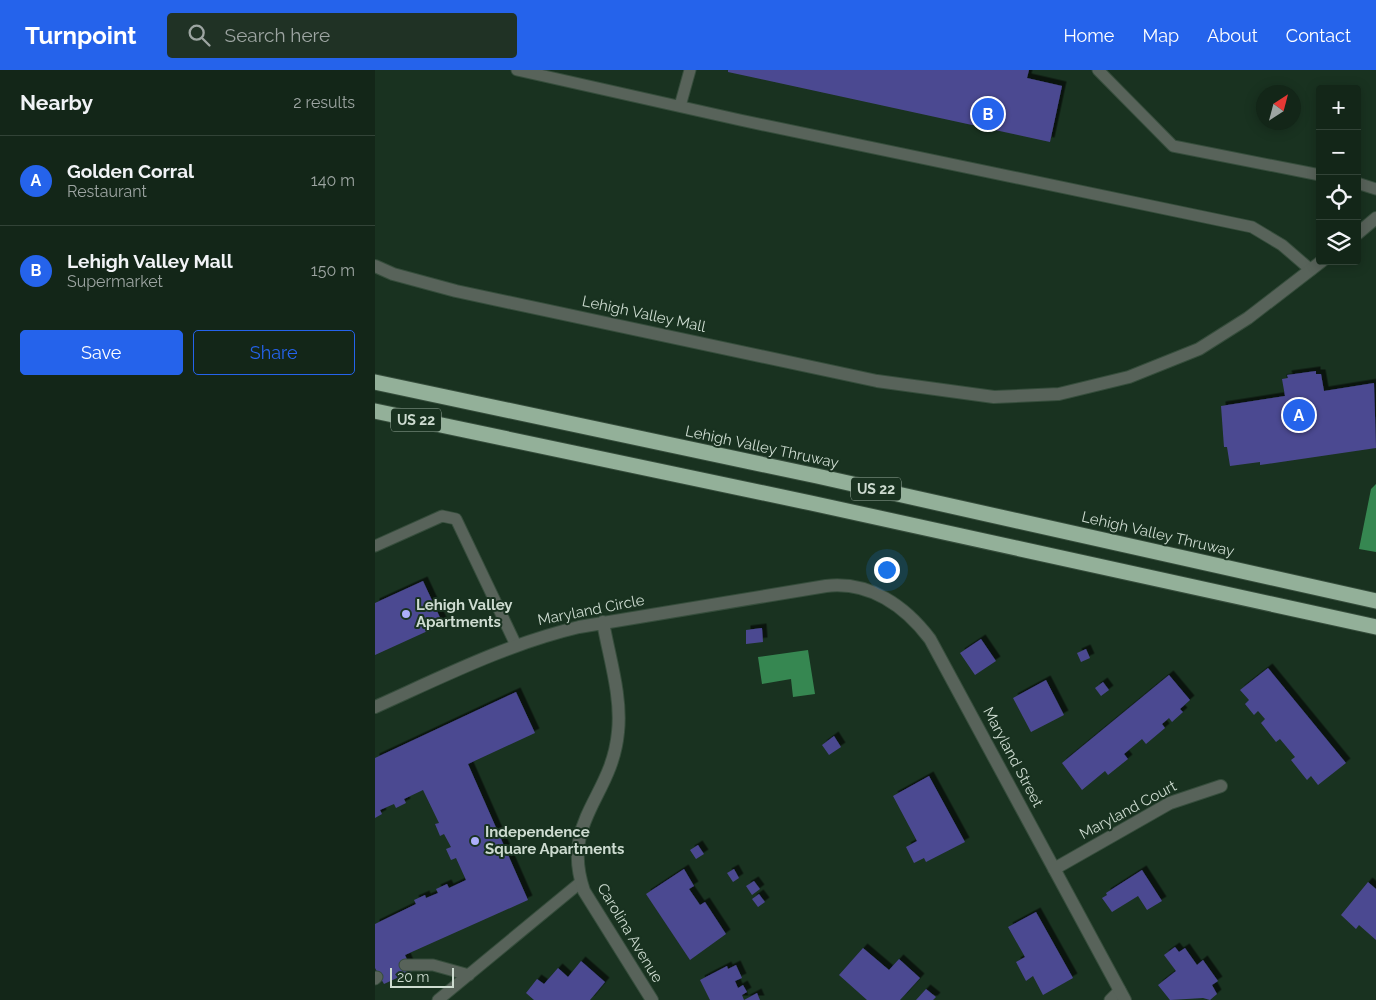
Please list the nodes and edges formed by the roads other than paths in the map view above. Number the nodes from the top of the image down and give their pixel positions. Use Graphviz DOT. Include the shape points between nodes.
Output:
graph roads {
  1 [pos="517,70"];
  2 [pos="690,70"];
  3 [pos="1098,70"];
  4 [pos="681,106"];
  5 [pos="1316,174"];
  6 [pos="1361,185"];
  7 [pos="1376,189"];
  8 [pos="1376,218"];
  9 [pos="1361,231"];
  10 [pos="1317,265"];
  11 [pos="375,266"];
  12 [pos="1311,270"];
  13 [pos="375,382"];
  14 [pos="375,411"];
  15 [pos="375,546"];
  16 [pos="826,586"];
  17 [pos="1376,601"];
  18 [pos="603,622"];
  19 [pos="1376,627"];
  20 [pos="516,645"];
  21 [pos="375,707"];
  22 [pos="1221,786"];
  23 [pos="1054,869"];
  24 [pos="581,882"];
  25 [pos="405,965"];
  26 [pos="469,975"];
  27 [pos="1122,995"];
  28 [pos="438,1000"];
  29 [pos="652,1000"];
  30 [pos="1110,1000"];
  1 -- 4 [label="lane"];
  2 -- 4 [label="lane"];
  3 -- 5 [label="lane" via="1173,146"];
  4 -- 12 [label="lane" via="1252,227 1282,245"];
  6 -- 7 [label="lane"];
  8 -- 9 [label="street"];
  10 -- 12 [label="street, Lehigh Valley Mall"];
  11 -- 12 [label="street, Lehigh Valley Mall" via="456,291 859,377 994,397 1059,394 1129,377 1199,349 1249,318"];
  13 -- 17 [label="highway, Lehigh Valley Thruway / US 22" via="817,476"];
  14 -- 19 [label="highway, US 22"];
  15 -- 20 [label="lane" via="441,516 456,519"];
  16 -- 18 [label="street, Maryland Circle"];
  16 -- 23 [label="street, Maryland Street" via="860,587 895,604 931,639"];
  18 -- 20 [label="street, Maryland Circle" via="542,635"];
  18 -- 24 [label="street, Carolina Avenue" via="618,706 618,732 609,771 579,833 576,851"];
  20 -- 21 [label="street, Maryland Circle"];
  22 -- 23 [label="street, Maryland Court" via="1170,803"];
  23 -- 27 [label="street, Maryland Street"];
  24 -- 26 [label="lane"];
  24 -- 29 [label="street, Carolina Avenue"];
  25 -- 26 [label="lane" via="433,965"];
  26 -- 28 [label="lane"];
  27 -- 30 [label="lane"];
}
